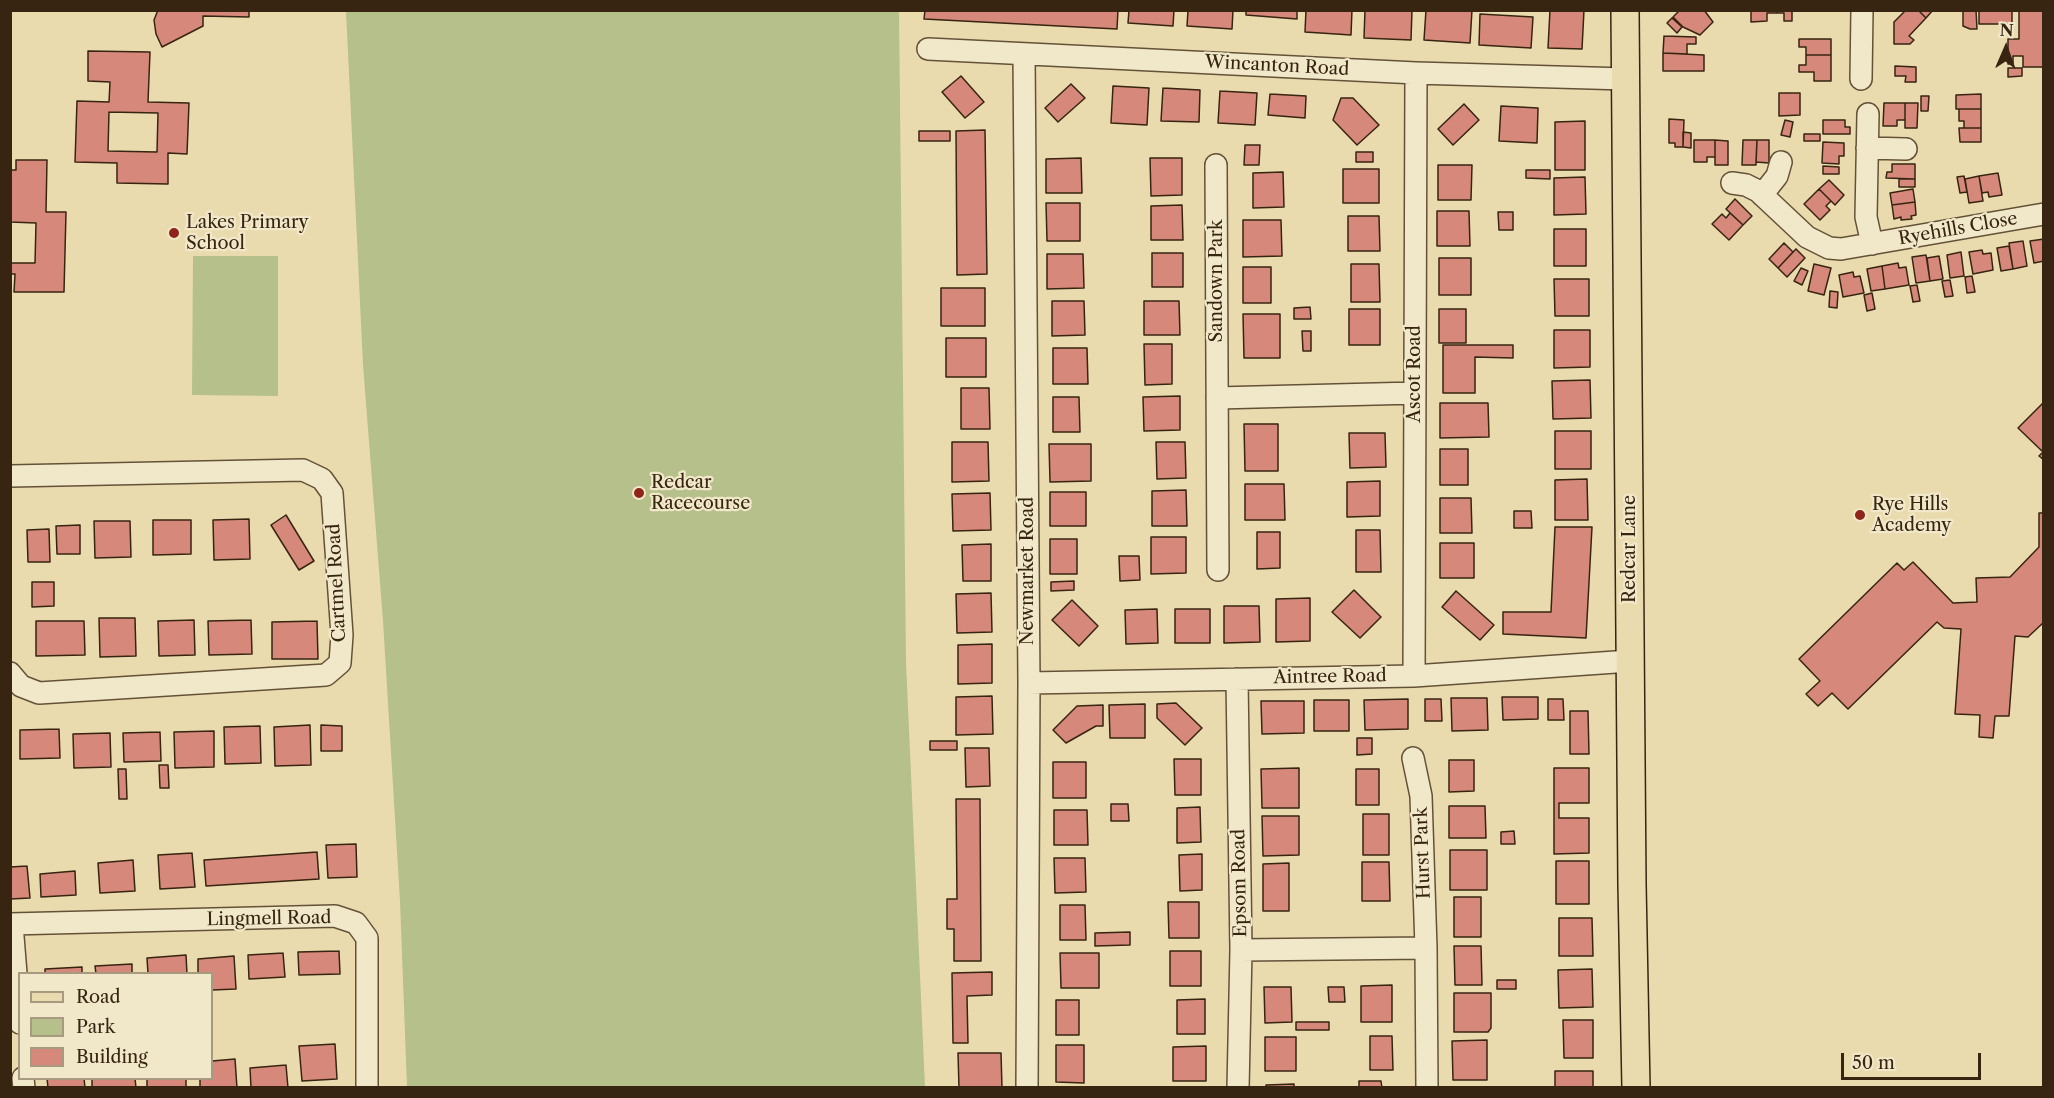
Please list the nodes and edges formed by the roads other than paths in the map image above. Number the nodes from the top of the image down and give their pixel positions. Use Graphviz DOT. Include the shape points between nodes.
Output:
graph roads {
  1 [pos="1625,10"];
  2 [pos="1862,10"];
  3 [pos="928,49"];
  4 [pos="1024,54"];
  5 [pos="1416,73"];
  6 [pos="1862,78"];
  7 [pos="1626,79"];
  8 [pos="1868,114"];
  9 [pos="1867,148"];
  10 [pos="1906,149"];
  11 [pos="1781,162"];
  12 [pos="1216,165"];
  13 [pos="1732,183"];
  14 [pos="1762,195"];
  15 [pos="2043,214"];
  16 [pos="1872,244"];
  17 [pos="1415,393"];
  18 [pos="1217,398"];
  19 [pos="10,476"];
  20 [pos="1218,570"];
  21 [pos="1630,662"];
  22 [pos="10,673"];
  23 [pos="1414,676"];
  24 [pos="1237,679"];
  25 [pos="1029,683"];
  26 [pos="1413,758"];
  27 [pos="11,924"];
  28 [pos="1426,948"];
  29 [pos="1241,950"];
  30 [pos="18,1001"];
  31 [pos="367,1088"];
  32 [pos="1027,1088"];
  33 [pos="1238,1088"];
  34 [pos="1427,1088"];
  35 [pos="1636,1088"];
  1 -- 7 [label="main road, Redcar Lane"];
  2 -- 6 [label="street"];
  3 -- 4 [label="street, Wincanton Road"];
  4 -- 5 [label="street, Wincanton Road"];
  4 -- 25 [label="street, Newmarket Road"];
  5 -- 7 [label="street, Wincanton Road"];
  5 -- 17 [label="street, Ascot Road"];
  7 -- 21 [label="main road, Redcar Lane"];
  8 -- 9 [label="street"];
  9 -- 10 [label="street"];
  9 -- 16 [label="street" via="1866,217"];
  11 -- 14 [label="street" via="1777,176"];
  12 -- 18 [label="street, Sandown Park"];
  13 -- 14 [label="street, Ryehills Close" via="1746,185"];
  14 -- 16 [label="street, Ryehills Close" via="1807,237 1829,248"];
  15 -- 16 [label="street, Ryehills Close"];
  17 -- 18 [label="street"];
  17 -- 23 [label="street, Ascot Road"];
  18 -- 20 [label="street, Sandown Park"];
  19 -- 22 [label="street, Cartmel Road" via="303,470 322,479 332,493 342,635 340,663 326,675 39,693 21,686"];
  21 -- 23 [label="street, Aintree Road"];
  21 -- 35 [label="main road, Redcar Lane"];
  23 -- 24 [label="street, Aintree Road"];
  24 -- 25 [label="street, Aintree Road"];
  24 -- 29 [label="street, Epsom Road"];
  25 -- 32 [label="street, Newmarket Road"];
  26 -- 28 [label="street, Hurst Park" via="1422,796"];
  27 -- 30 [label="street, Lingmell Road"];
  27 -- 31 [label="street, Lingmell Road" via="335,916 356,923 367,938"];
  28 -- 29 [label="street"];
  28 -- 34 [label="street, Hurst Park"];
  29 -- 33 [label="street, Epsom Road"];
}
